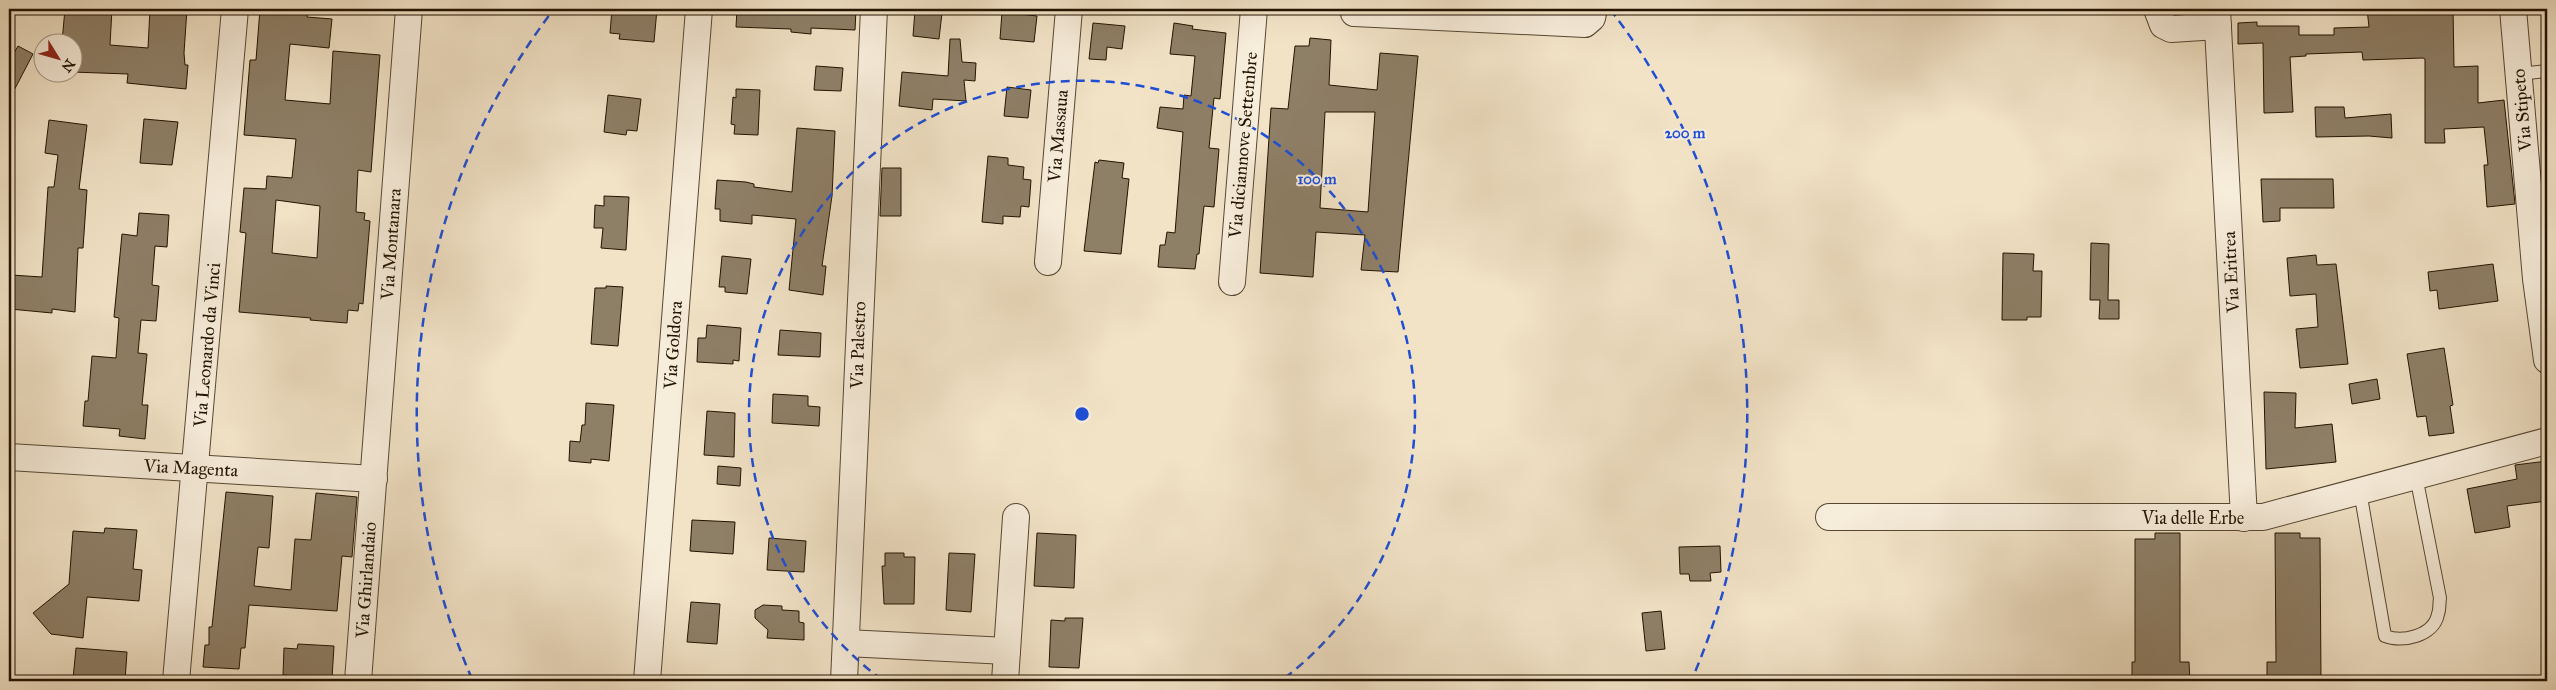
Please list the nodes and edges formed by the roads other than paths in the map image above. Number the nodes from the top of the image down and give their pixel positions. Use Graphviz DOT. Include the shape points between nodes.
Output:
graph roads {
  1 [pos="235,9"];
  2 [pos="409,9"];
  3 [pos="699,9"];
  4 [pos="874,9"];
  5 [pos="1069,9"];
  6 [pos="1254,9"];
  7 [pos="1594,9"];
  8 [pos="2157,9"];
  9 [pos="2513,9"];
  10 [pos="1354,13"];
  11 [pos="2218,17"];
  12 [pos="2547,71"];
  13 [pos="2519,74"];
  14 [pos="1048,262"];
  15 [pos="1232,282"];
  16 [pos="2547,360"];
  17 [pos="2547,441"];
  18 [pos="9,457"];
  19 [pos="196,468"];
  20 [pos="2416,476"];
  21 [pos="374,479"];
  22 [pos="2360,491"];
  23 [pos="1016,517"];
  24 [pos="1829,517"];
  25 [pos="2244,518"];
  26 [pos="846,643"];
  27 [pos="1007,652"];
  28 [pos="176,681"];
  29 [pos="358,681"];
  30 [pos="647,681"];
  31 [pos="844,681"];
  32 [pos="1005,681"];
  1 -- 19 [label="street, Via Leonardo da Vinci"];
  2 -- 21 [label="street, Via Montanara"];
  3 -- 30 [label="street, Via Goldora"];
  4 -- 26 [label="street, Via Palestro"];
  5 -- 14 [label="street, Via Massaua"];
  6 -- 15 [label="street, Via diciannove Settembre"];
  7 -- 10 [label="street" via="1592,18 1585,24"];
  8 -- 11 [label="street, Via Eritrea" via="2163,25 2171,29"];
  9 -- 13 [label="street, Via Stipeto"];
  11 -- 25 [label="street, Via Eritrea"];
  12 -- 13 [label="lane"];
  13 -- 16 [label="street, Via Stipeto" via="2536,279"];
  17 -- 20 [label="street, Via delle Erbe"];
  18 -- 19 [label="street, Via Magenta"];
  19 -- 21 [label="street, Via Magenta"];
  19 -- 28 [label="street, Via Leonardo da Vinci"];
  20 -- 22 [label="street, Via delle Erbe"];
  20 -- 22 [label="lane" via="2440,598 2438,616 2428,630 2409,639 2395,640 2385,636"];
  21 -- 29 [label="street, Via Ghirlandaio"];
  22 -- 25 [label="street, Via delle Erbe" via="2263,518"];
  23 -- 27 [label="street"];
  24 -- 25 [label="street, Via delle Erbe"];
  26 -- 27 [label="street"];
  26 -- 31 [label="street, Via Palestro"];
  27 -- 32 [label="street"];
}
